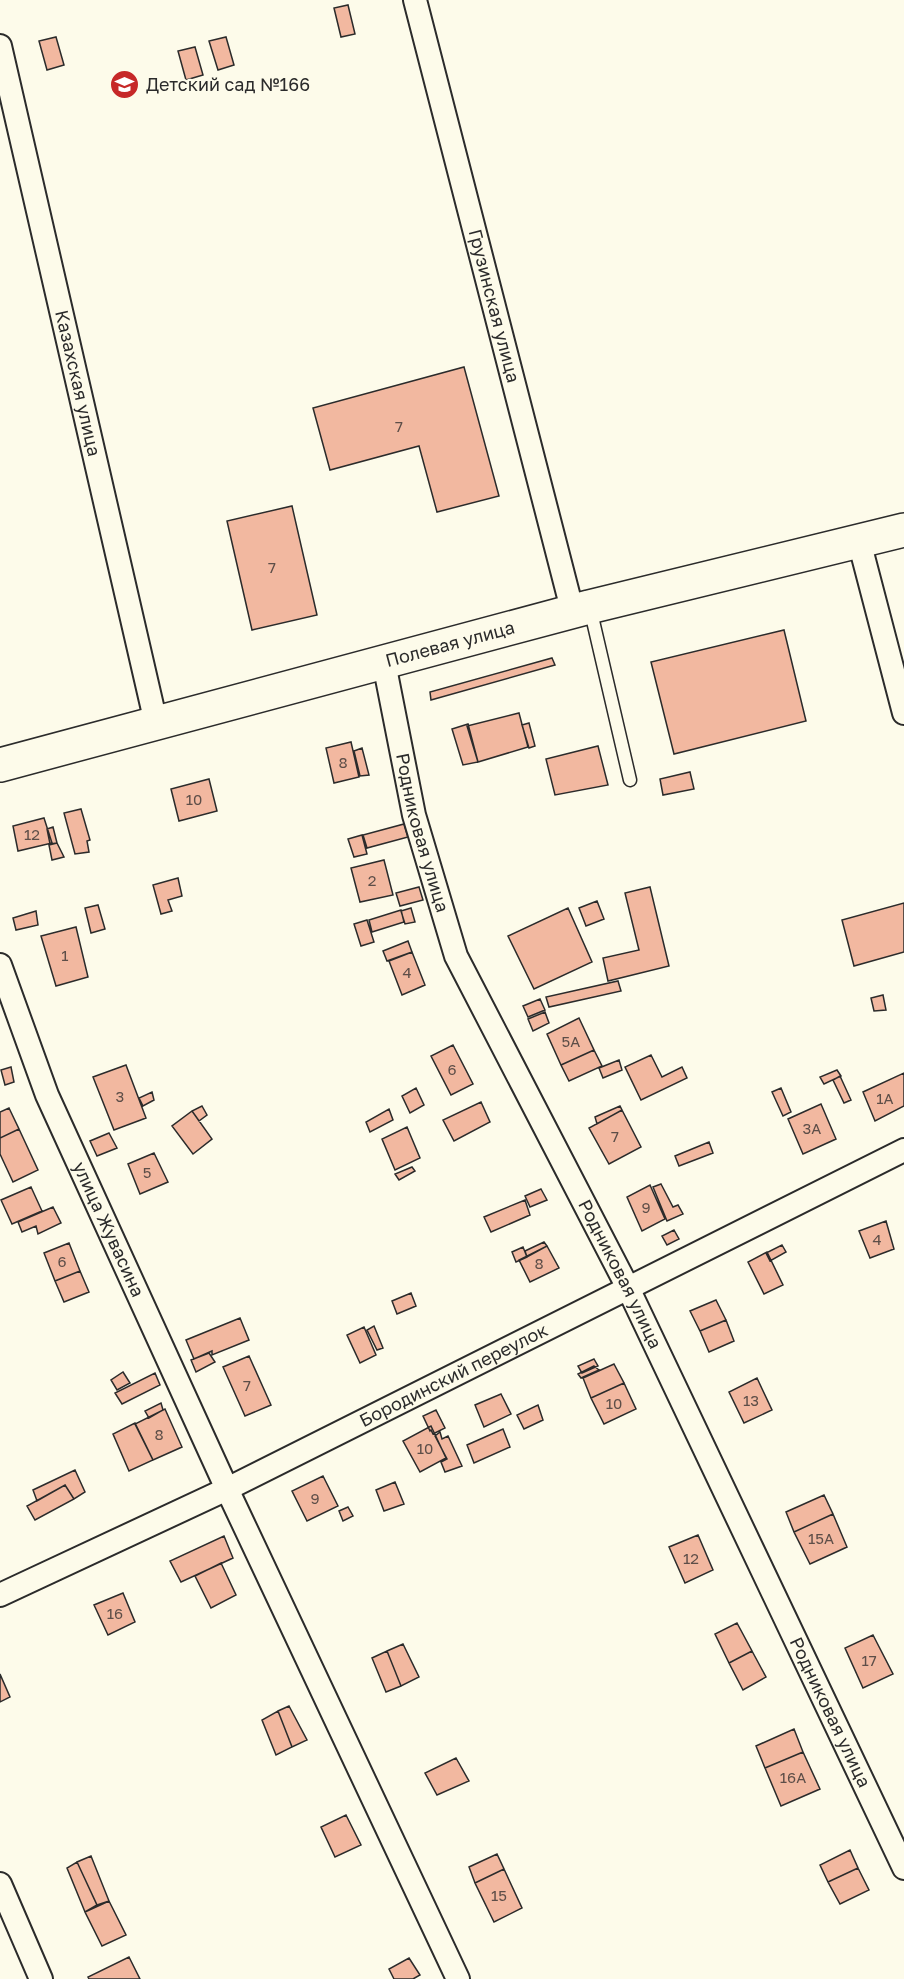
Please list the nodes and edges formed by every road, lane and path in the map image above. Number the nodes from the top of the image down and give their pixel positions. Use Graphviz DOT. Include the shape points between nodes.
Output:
graph roads {
  1 [pos="415,0"];
  2 [pos="0,46"];
  3 [pos="904,530"];
  4 [pos="859,541"];
  5 [pos="581,610"];
  6 [pos="384,663"];
  7 [pos="904,713"];
  8 [pos="156,723"];
  9 [pos="0,765"];
  10 [pos="630,780"];
  11 [pos="0,965"];
  12 [pos="904,1150"];
  13 [pos="628,1288"];
  14 [pos="227,1489"];
  15 [pos="0,1595"];
  16 [pos="904,1868"];
  17 [pos="0,1884"];
  18 [pos="41,1979"];
  19 [pos="458,1979"];
  1 -- 5 [label="street, Грузинская улица"];
  2 -- 8 [label="street, Казахская улица"];
  3 -- 4 [label="street, Полевая улица"];
  4 -- 5 [label="street, Полевая улица"];
  4 -- 7 [label="street"];
  5 -- 6 [label="street, Полевая улица"];
  5 -- 10 [label="lane"];
  6 -- 8 [label="street, Полевая улица"];
  6 -- 13 [label="street, Родниковая улица" via="414,814 456,956"];
  8 -- 9 [label="street, Полевая улица"];
  11 -- 14 [label="street, улица Жувасина" via="47,1095"];
  12 -- 13 [label="street, Бородинский переулок"];
  13 -- 14 [label="street, Бородинский переулок"];
  13 -- 16 [label="street, Родниковая улица"];
  14 -- 15 [label="street, Бородинский переулок"];
  14 -- 19 [label="street, улица Жувасина"];
  17 -- 18 [label="street"];
}
